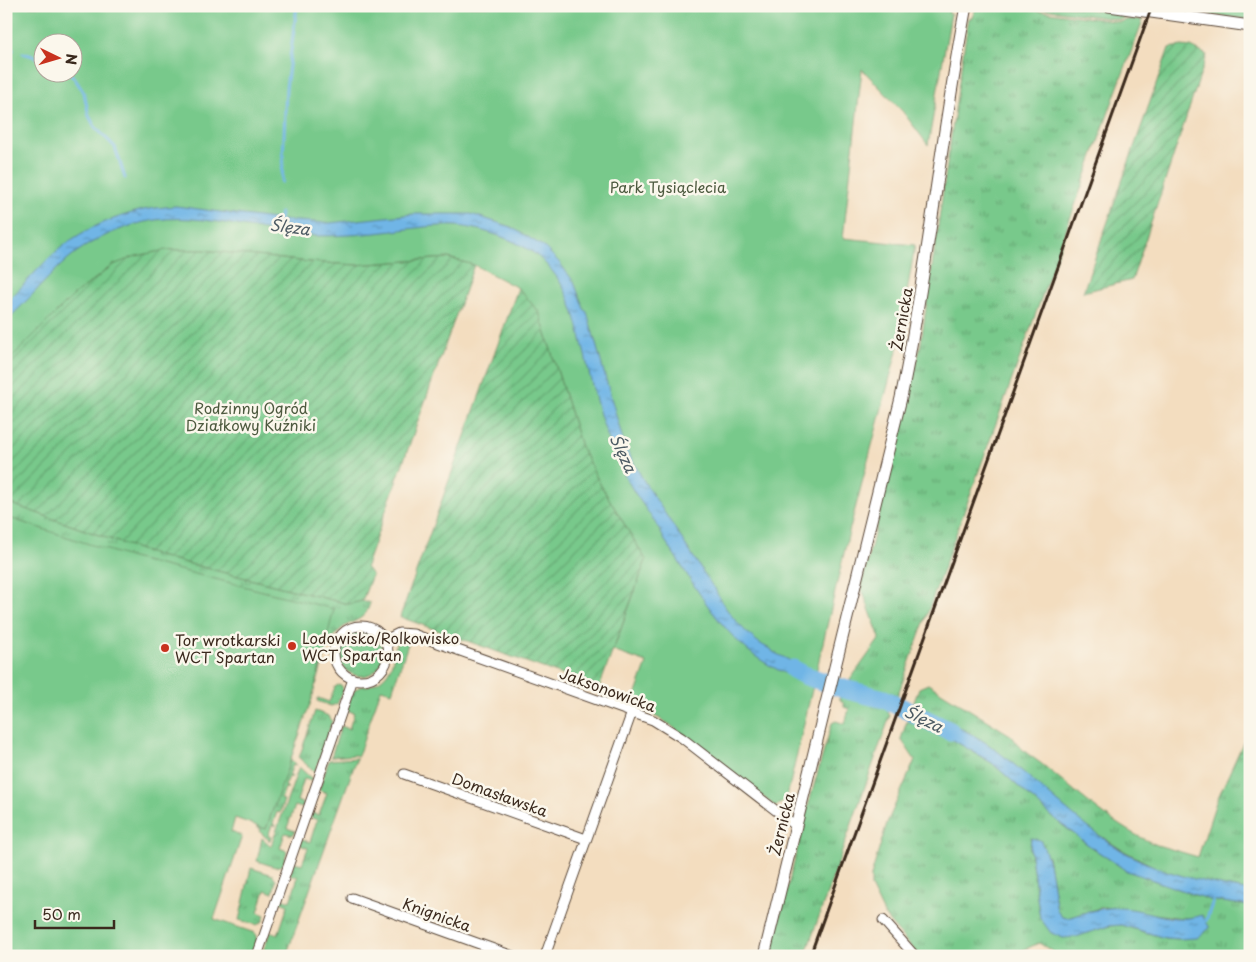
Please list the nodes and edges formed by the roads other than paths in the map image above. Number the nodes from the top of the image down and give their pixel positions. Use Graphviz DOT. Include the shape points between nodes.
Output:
graph roads {
  1 [pos="966,6"];
  2 [pos="1109,6"];
  3 [pos="1250,26"];
  4 [pos="385,640"];
  5 [pos="353,679"];
  6 [pos="632,712"];
  7 [pos="404,774"];
  8 [pos="796,826"];
  9 [pos="586,839"];
  10 [pos="352,898"];
  11 [pos="883,920"];
  12 [pos="257,956"];
  13 [pos="513,956"];
  14 [pos="545,956"];
  15 [pos="764,956"];
  16 [pos="915,956"];
  1 -- 8 [label="street, Żernicka" via="901,398"];
  2 -- 3 [label="street"];
  4 -- 5 [label="street" via="388,658 385,667 371,679"];
  4 -- 5 [label="street" via="374,629 359,626 344,632 339,638 335,646 336,662 340,670"];
  4 -- 6 [label="street, Jaksonowicka" via="399,633 413,634"];
  5 -- 12 [label="street"];
  6 -- 8 [label="street, Jaksonowicka" via="653,720 682,738"];
  6 -- 9 [label="street"];
  7 -- 9 [label="street, Domasławska"];
  8 -- 15 [label="street, Żernicka"];
  9 -- 14 [label="street"];
  10 -- 13 [label="street, Knignicka"];
  11 -- 16 [label="street"];
}
